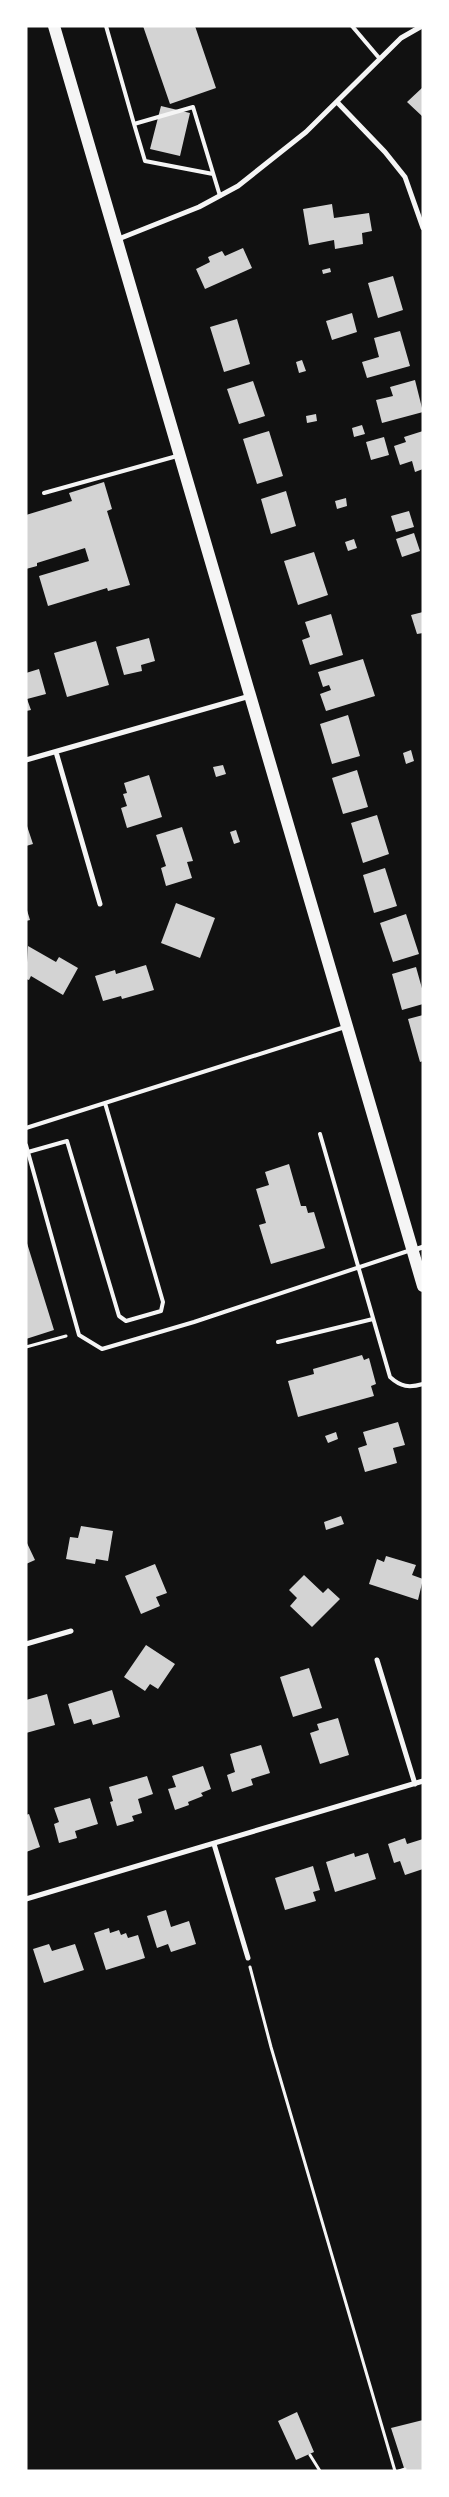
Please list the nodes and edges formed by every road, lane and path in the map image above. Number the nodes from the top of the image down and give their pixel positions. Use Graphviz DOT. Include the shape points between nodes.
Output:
graph roads {
  1 [pos="54,26"];
  2 [pos="106,26"];
  3 [pos="422,26"];
  4 [pos="355,27"];
  5 [pos="380,59"];
  6 [pos="336,102"];
  7 [pos="134,124"];
  8 [pos="213,174"];
  9 [pos="220,196"];
  10 [pos="423,228"];
  11 [pos="116,240"];
  12 [pos="180,455"];
  13 [pos="44,493"];
  14 [pos="250,696"];
  15 [pos="56,752"];
  16 [pos="26,760"];
  17 [pos="100,904"];
  18 [pos="347,1026"];
  19 [pos="105,1103"];
  20 [pos="26,1128"];
  21 [pos="320,1134"];
  22 [pos="26,1145"];
  23 [pos="28,1152"];
  24 [pos="418,1248"];
  25 [pos="357,1267"];
  26 [pos="423,1286"];
  27 [pos="373,1319"];
  28 [pos="66,1336"];
  29 [pos="278,1342"];
  30 [pos="26,1347"];
  31 [pos="423,1384"];
  32 [pos="71,1631"];
  33 [pos="26,1644"];
  34 [pos="377,1660"];
  35 [pos="423,1782"];
  36 [pos="415,1784"];
  37 [pos="214,1844"];
  38 [pos="26,1899"];
  39 [pos="248,1958"];
  40 [pos="310,2454"];
  41 [pos="405,2469"];
  42 [pos="320,2471"];
  43 [pos="395,2471"];
  44 [pos="399,2471"];
  1 -- 11 [label="main road"];
  2 -- 7 [label="lane"];
  3 -- 5 [label="street" via="401,38"];
  4 -- 5 [label="lane"];
  5 -- 6 [label="street"];
  6 -- 9 [label="street" via="306,132 238,186"];
  6 -- 10 [label="street" via="405,177"];
  7 -- 8 [label="lane" via="146,161"];
  7 -- 8 [label="lane" via="194,107"];
  8 -- 9 [label="lane"];
  9 -- 11 [label="street"];
  11 -- 12 [label="main road"];
  12 -- 13 [label="lane"];
  12 -- 14 [label="main road"];
  14 -- 15 [label="street"];
  14 -- 18 [label="main road"];
  15 -- 16 [label="street"];
  15 -- 17 [label="street"];
  18 -- 19 [label="lane"];
  18 -- 24 [label="main road"];
  19 -- 20 [label="lane"];
  19 -- 23 [label="lane" via="163,1302 161,1311 126,1321 119,1316 67,1141"];
  21 -- 25 [label="lane"];
  22 -- 23 [label="lane"];
  23 -- 25 [label="lane" via="79,1335 102,1349"];
  24 -- 25 [label="lane"];
  24 -- 26 [label="main road"];
  25 -- 27 [label="lane"];
  27 -- 29 [label="lane"];
  27 -- 31 [label="lane" via="390,1377 399,1385 412,1387"];
  28 -- 30 [label="path"];
  32 -- 33 [label="street"];
  34 -- 36 [label="street"];
  35 -- 36 [label="street"];
  36 -- 37 [label="street"];
  37 -- 38 [label="street"];
  37 -- 39 [label="street"];
  39 -- 43 [label="path"];
  40 -- 42 [label="path"];
  41 -- 44 [label="path"];
}
